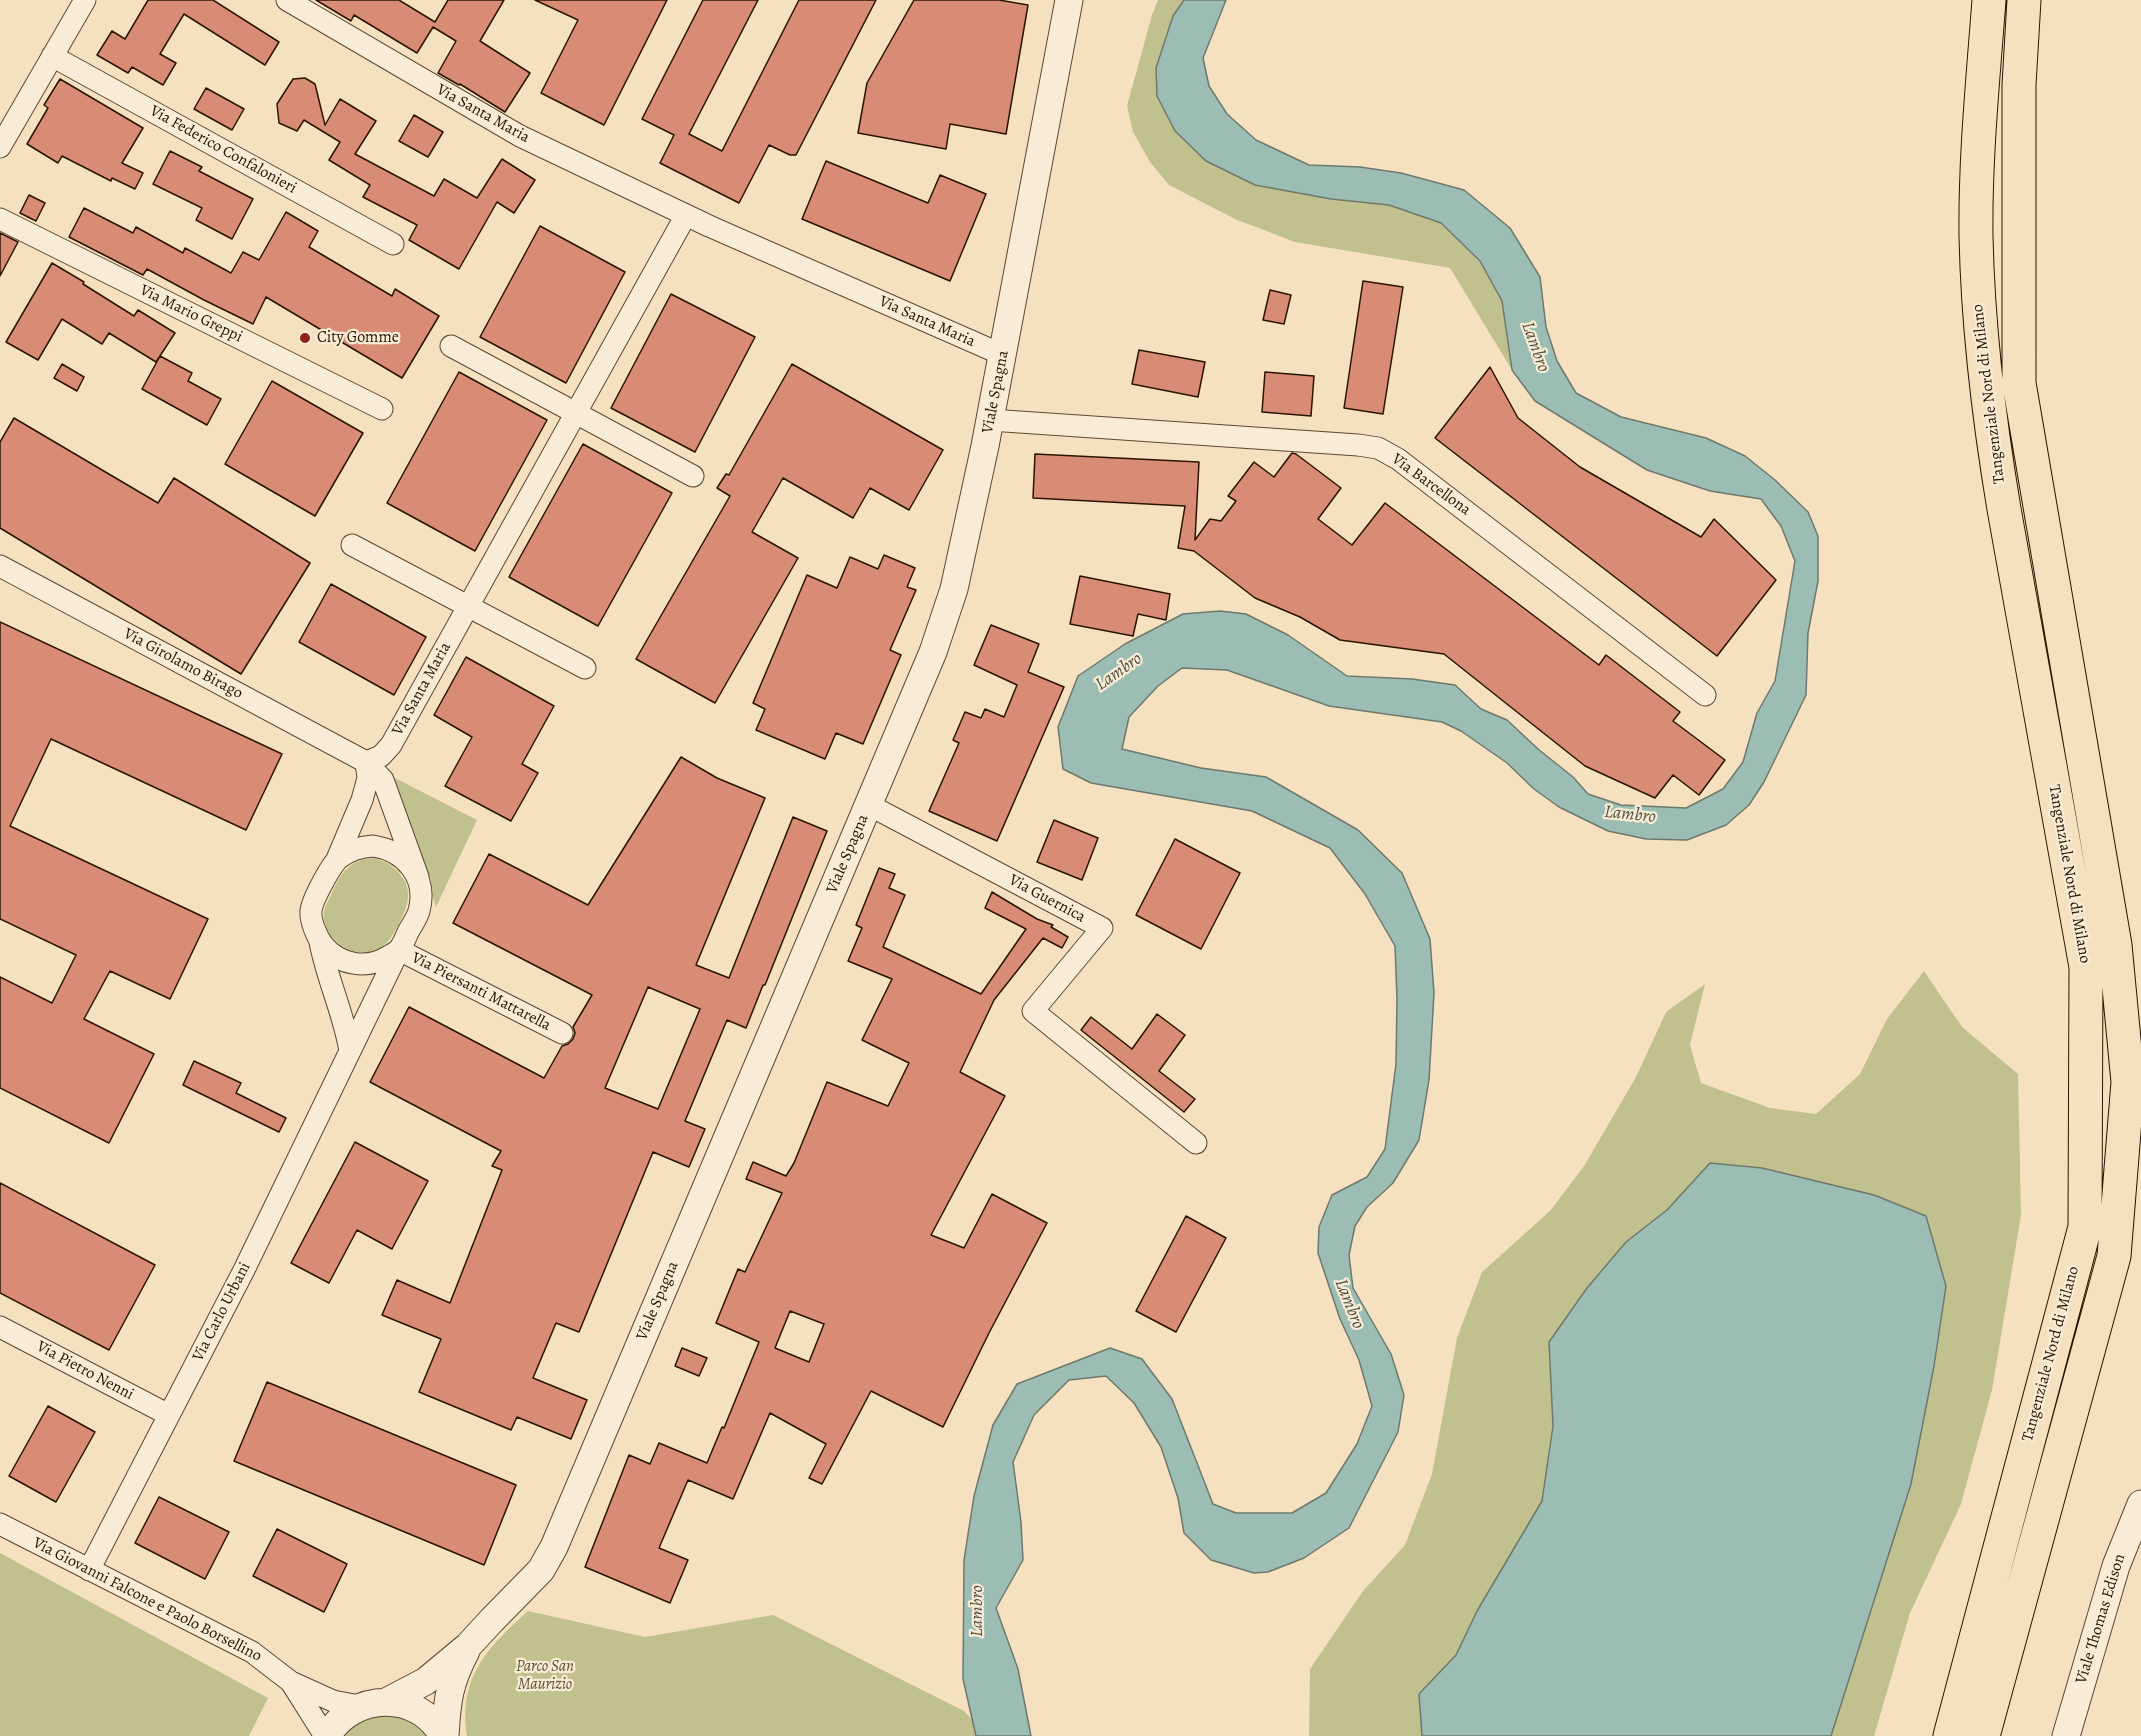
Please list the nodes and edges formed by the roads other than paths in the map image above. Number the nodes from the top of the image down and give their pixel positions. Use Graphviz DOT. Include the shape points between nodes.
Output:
graph roads {
  1 [pos="85,0"];
  2 [pos="287,0"];
  3 [pos="1069,0"];
  4 [pos="1989,0"];
  5 [pos="2024,0"];
  6 [pos="52,56"];
  7 [pos="0,147"];
  8 [pos="686,214"];
  9 [pos="0,219"];
  10 [pos="393,244"];
  11 [pos="451,346"];
  12 [pos="1003,355"];
  13 [pos="382,409"];
  14 [pos="575,413"];
  15 [pos="990,420"];
  16 [pos="693,477"];
  17 [pos="352,545"];
  18 [pos="0,566"];
  19 [pos="468,606"];
  20 [pos="585,668"];
  21 [pos="1705,696"];
  22 [pos="366,762"];
  23 [pos="869,805"];
  24 [pos="337,859"];
  25 [pos="418,877"];
  26 [pos="320,942"];
  27 [pos="399,950"];
  28 [pos="562,1033"];
  29 [pos="350,1051"];
  30 [pos="1196,1143"];
  31 [pos="0,1327"];
  32 [pos="169,1415"];
  33 [pos="2141,1504"];
  34 [pos="0,1524"];
  35 [pos="89,1570"];
  36 [pos="468,1646"];
  37 [pos="291,1682"];
  38 [pos="388,1701"];
  39 [pos="358,1706"];
  40 [pos="326,1736"];
  41 [pos="444,1736"];
  42 [pos="1950,1736"];
  43 [pos="1983,1736"];
  44 [pos="2066,1736"];
  1 -- 6 [label="street"];
  2 -- 8 [label="street, Via Santa Maria" via="495,123"];
  3 -- 12 [label="street, Viale Spagna"];
  4 -- 42 [label="highway, Tangenziale Nord di Milano" via="1977,172 1979,313 1993,446 2086,967 2085,1227"];
  5 -- 43 [label="highway, Tangenziale Nord di Milano" via="2019,85 2019,383 2115,945 2128,1082 2114,1256"];
  6 -- 7 [label="street"];
  6 -- 10 [label="street, Via Federico Confalonieri"];
  8 -- 12 [label="street, Via Santa Maria"];
  8 -- 14 [label="street, Via Santa Maria"];
  9 -- 13 [label="street, Via Mario Greppi"];
  11 -- 14 [label="street"];
  12 -- 15 [label="street, Viale Spagna"];
  14 -- 16 [label="street"];
  14 -- 19 [label="street, Via Santa Maria"];
  15 -- 21 [label="street, Via Barcellona" via="1378,448 1398,459"];
  15 -- 23 [label="street, Viale Spagna" via="954,589 933,652"];
  17 -- 19 [label="street"];
  18 -- 22 [label="street, Via Girolamo Birago"];
  19 -- 20 [label="street"];
  19 -- 22 [label="street, Via Santa Maria" via="391,745 381,756"];
  22 -- 24 [label="street" via="369,778"];
  22 -- 25 [label="street, Via Girolamo Birago" via="383,780"];
  23 -- 30 [label="street, Via Guernica" via="1102,928 1033,1011"];
  23 -- 36 [label="street, Viale Spagna" via="554,1547 541,1570"];
  24 -- 25 [label="street" via="361,847 387,848 400,856"];
  24 -- 26 [label="street" via="311,910"];
  25 -- 27 [label="street" via="418,913"];
  26 -- 27 [label="street" via="341,960 355,964 385,959"];
  26 -- 29 [label="street"];
  27 -- 28 [label="street, Via Piersanti Mattarella"];
  27 -- 29 [label="street, Via Carlo Urbani"];
  29 -- 32 [label="street, Via Carlo Urbani"];
  31 -- 32 [label="street, Via Pietro Nenni"];
  32 -- 35 [label="street, Via Carlo Urbani"];
  33 -- 44 [label="street, Viale Thomas Edison" via="2116,1566"];
  34 -- 35 [label="street, Via Giovanni Falcone e Paolo Borsellino"];
  35 -- 37 [label="street, Via Giovanni Falcone e Paolo Borsellino" via="252,1652"];
  36 -- 38 [label="street, Viale Spagna" via="426,1681"];
  36 -- 41 [label="street, Viale Spagna" via="450,1687"];
  37 -- 39 [label="street, Via Giovanni Falcone e Paolo Borsellino" via="333,1701"];
  37 -- 40 [label="street, Via Giovanni Falcone e Paolo Borsellino"];
  38 -- 39 [label="street"];
  38 -- 41 [label="street" via="405,1704 425,1715"];
  39 -- 40 [label="street"];
}
